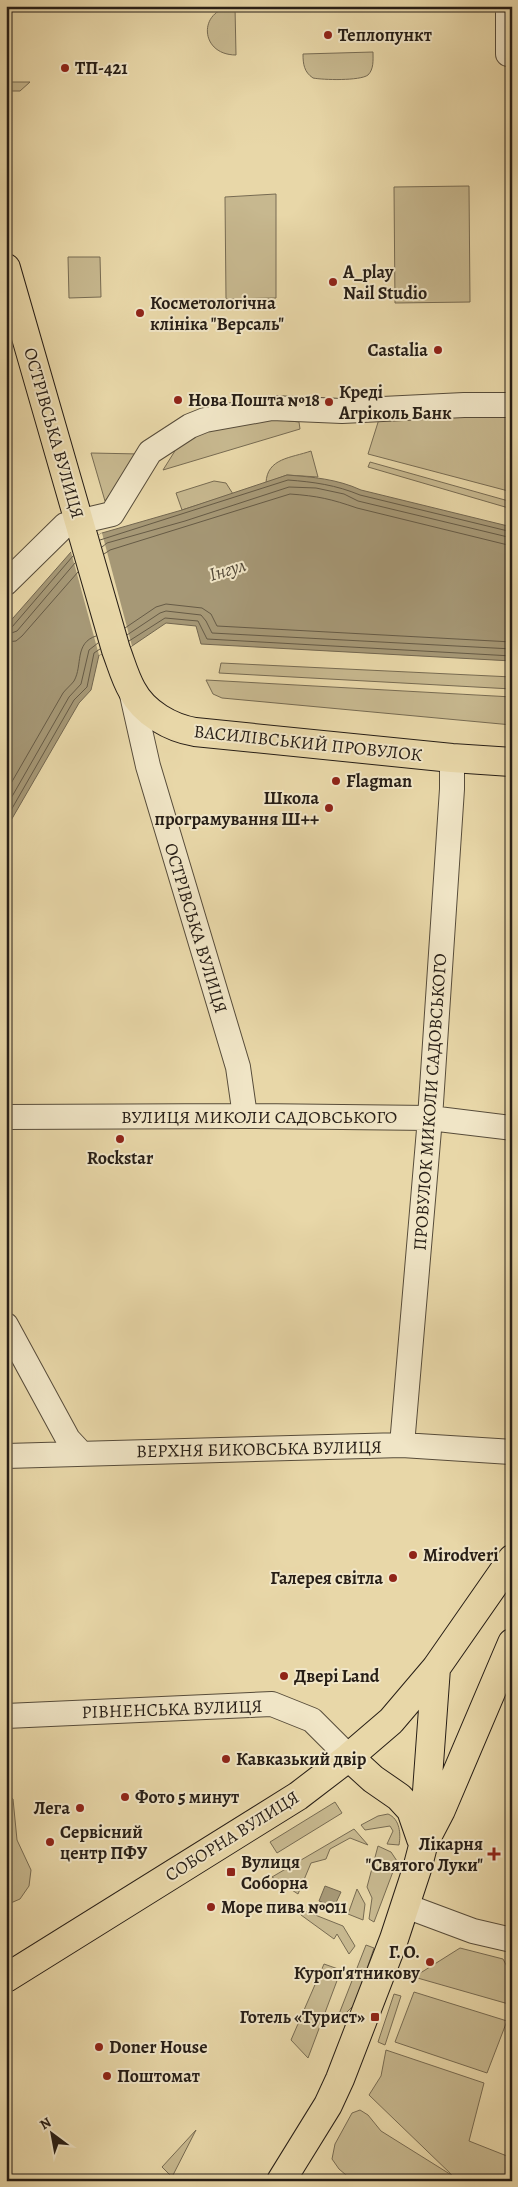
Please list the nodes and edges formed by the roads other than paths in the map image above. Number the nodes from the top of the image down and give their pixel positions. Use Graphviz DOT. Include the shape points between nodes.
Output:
graph roads {
  1 [pos="508,6"];
  2 [pos="508,54"];
  3 [pos="6,268"];
  4 [pos="512,405"];
  5 [pos="83,532"];
  6 [pos="6,583"];
  7 [pos="116,650"];
  8 [pos="129,682"];
  9 [pos="452,758"];
  10 [pos="512,762"];
  11 [pos="245,1116"];
  12 [pos="6,1117"];
  13 [pos="430,1118"];
  14 [pos="512,1128"];
  15 [pos="6,1325"];
  16 [pos="402,1445"];
  17 [pos="512,1452"];
  18 [pos="81,1453"];
  19 [pos="6,1456"];
  20 [pos="512,1559"];
  21 [pos="512,1643"];
  22 [pos="436,1668"];
  23 [pos="6,1716"];
  24 [pos="349,1758"];
  25 [pos="373,1779"];
  26 [pos="298,1796"];
  27 [pos="423,1846"];
  28 [pos="406,1906"];
  29 [pos="512,1940"];
  30 [pos="6,1978"];
  31 [pos="281,2181"];
  1 -- 2 [label="street"];
  3 -- 5 [label="main road, ОСТРІВСЬКА ВУЛИЦЯ"];
  4 -- 5 [label="street" via="342,411 272,408 205,420 150,452 112,514"];
  5 -- 6 [label="street" via="65,525"];
  5 -- 7 [label="main road, ОСТРІВСЬКА ВУЛИЦЯ"];
  7 -- 8 [label="main road, ВАСИЛІВСЬКИЙ ПРОВУЛОК"];
  8 -- 9 [label="main road, ВАСИЛІВСЬКИЙ ПРОВУЛОК" via="139,701 154,715 182,730"];
  8 -- 11 [label="street, ОСТРІВСЬКА ВУЛИЦЯ" via="148,766 238,1067"];
  9 -- 10 [label="main road, ВАСИЛІВСЬКИЙ ПРОВУЛОК"];
  9 -- 13 [label="street, ПРОВУЛОК МИКОЛИ САДОВСЬКОГО"];
  11 -- 12 [label="street, ВУЛИЦЯ МИКОЛИ САДОВСЬКОГО"];
  11 -- 13 [label="street, ВУЛИЦЯ МИКОЛИ САДОВСЬКОГО"];
  13 -- 14 [label="street, ВУЛИЦЯ МИКОЛИ САДОВСЬКОГО"];
  13 -- 16 [label="street, ПРОВУЛОК МИКОЛИ САДОВСЬКОГО"];
  15 -- 18 [label="street" via="68,1439"];
  16 -- 17 [label="street, ВЕРХНЯ БИКОВСЬКА ВУЛИЦЯ"];
  16 -- 18 [label="street, ВЕРХНЯ БИКОВСЬКА ВУЛИЦЯ"];
  18 -- 19 [label="street, ВЕРХНЯ БИКОВСЬКА ВУЛИЦЯ"];
  20 -- 22 [label="main road, СОБОРНА ВУЛИЦЯ"];
  21 -- 27 [label="main road"];
  22 -- 24 [label="main road, СОБОРНА ВУЛИЦЯ" via="391,1721"];
  22 -- 27 [label="main road"];
  23 -- 24 [label="street, РІВНЕНСЬКА ВУЛИЦЯ" via="272,1704 312,1720"];
  24 -- 25 [label="main road"];
  24 -- 26 [label="main road, СОБОРНА ВУЛИЦЯ"];
  25 -- 26 [label="main road" via="338,1783"];
  25 -- 27 [label="main road" via="411,1810"];
  26 -- 30 [label="main road, СОБОРНА ВУЛИЦЯ"];
  27 -- 28 [label="main road"];
  28 -- 29 [label="street" via="473,1931"];
  28 -- 31 [label="main road" via="340,2079 328,2105"];
}
